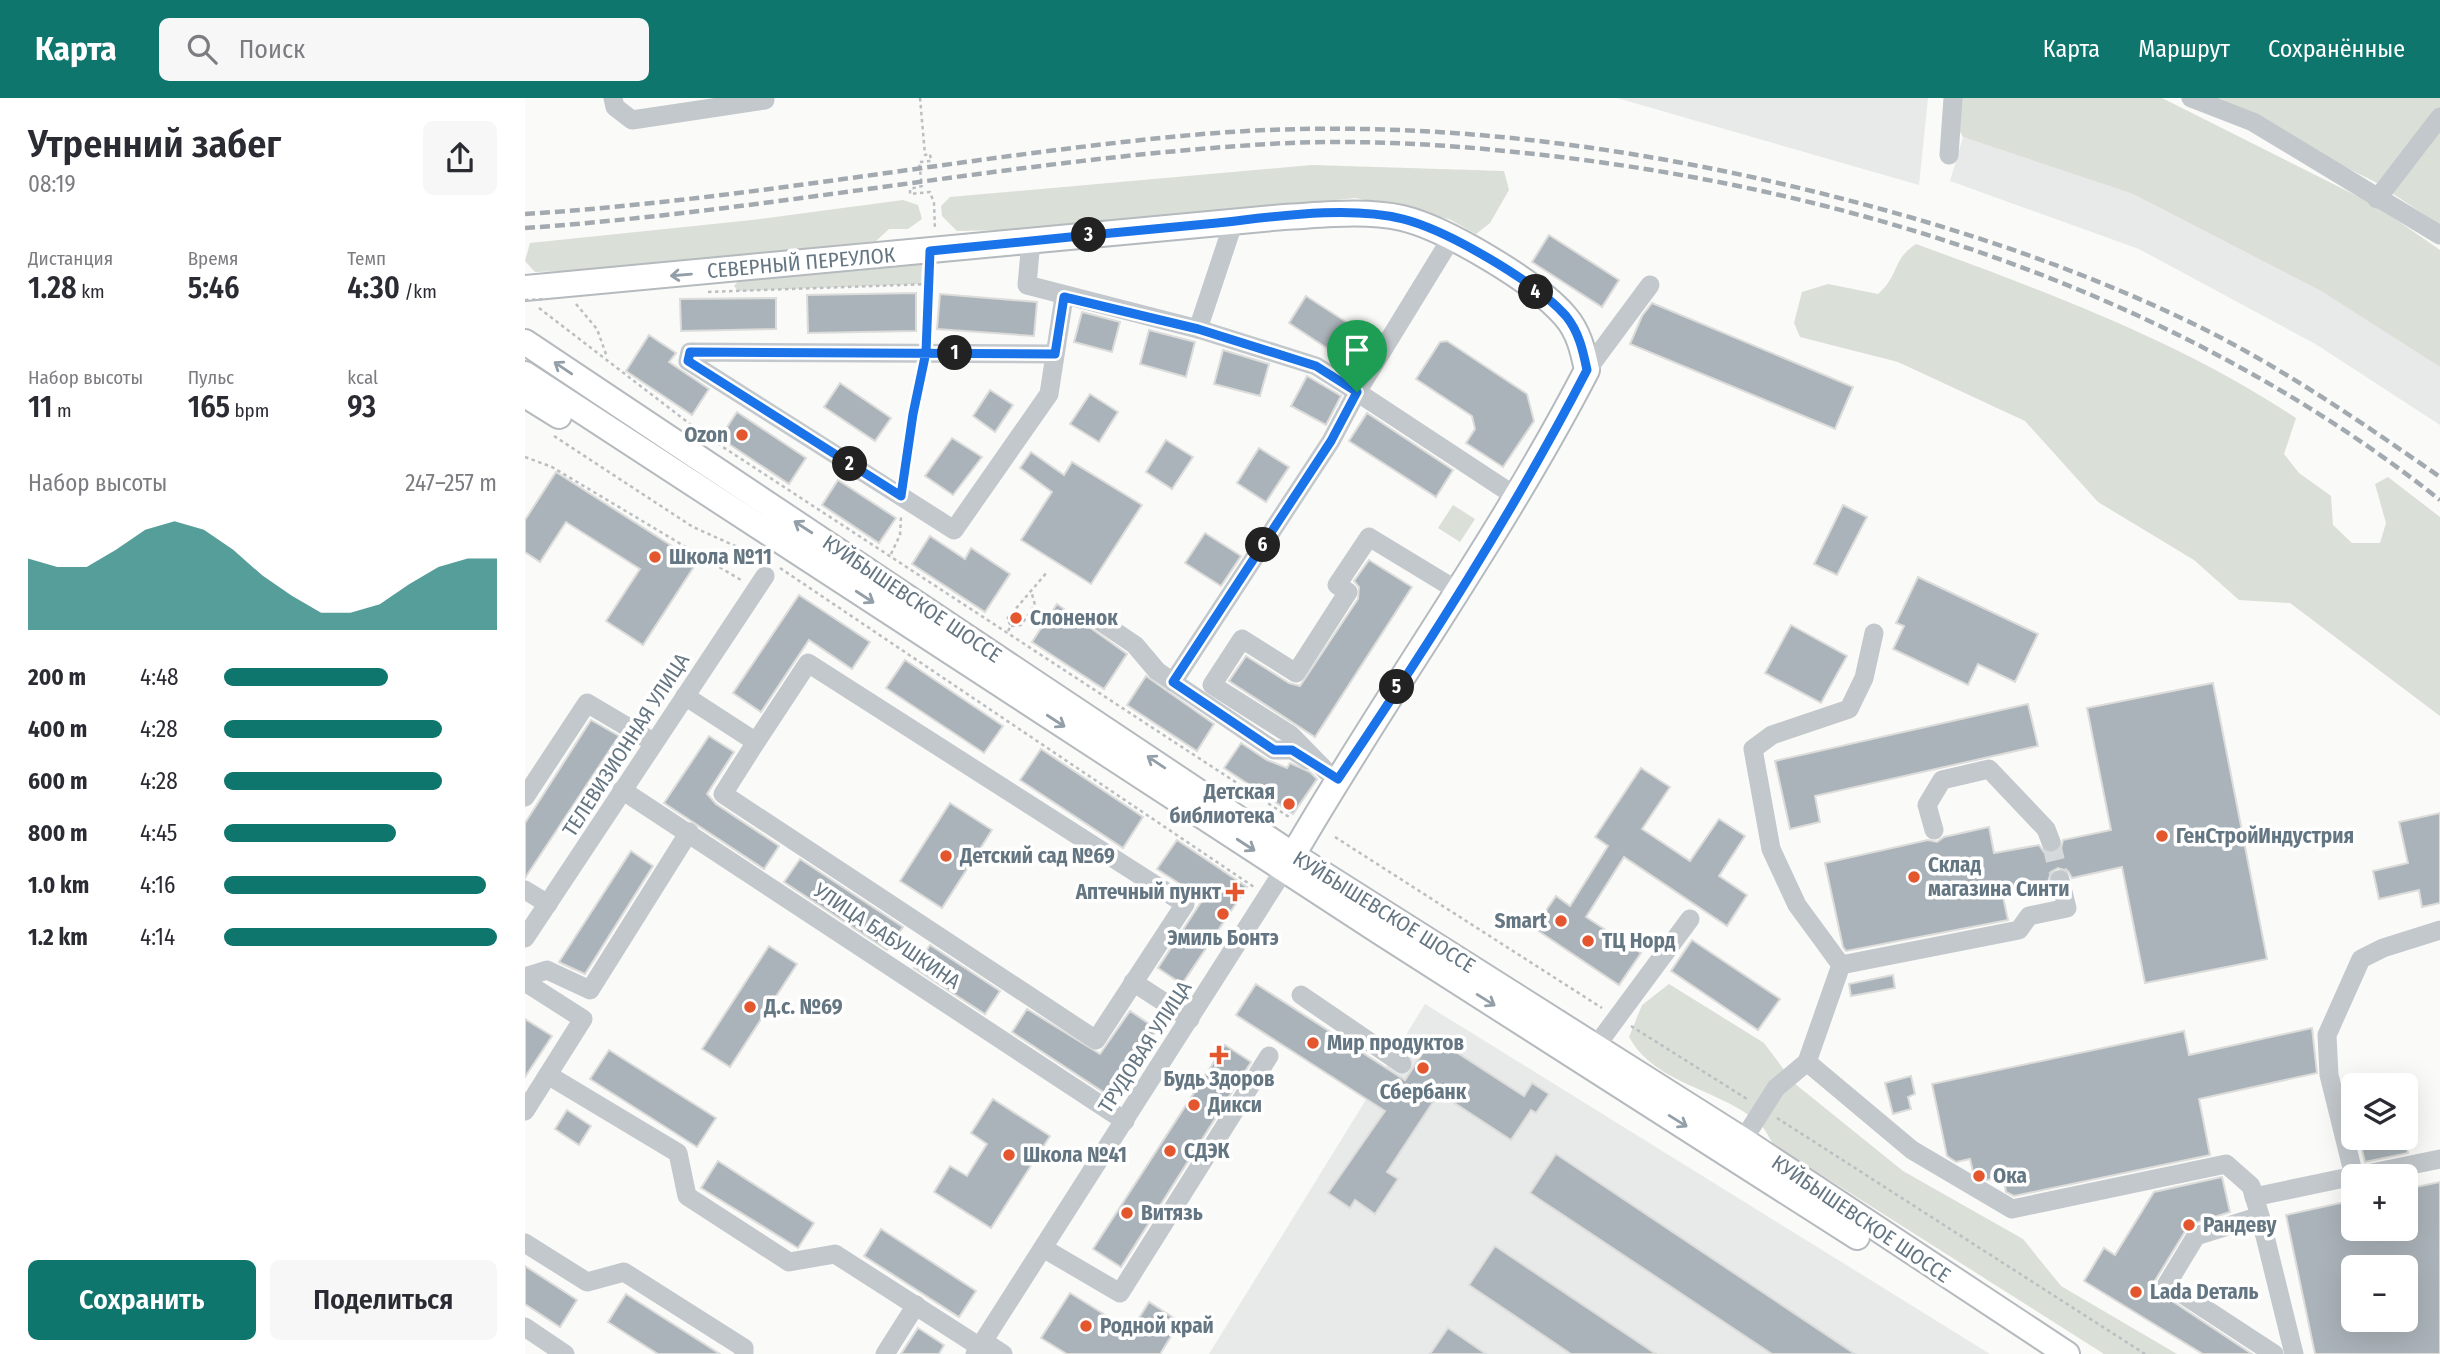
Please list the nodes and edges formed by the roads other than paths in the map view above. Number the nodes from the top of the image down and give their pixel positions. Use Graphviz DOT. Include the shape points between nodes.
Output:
graph roads {
  1 [pos="613,98"];
  2 [pos="1953,98"];
  3 [pos="2191,98"];
  4 [pos="765,100"];
  5 [pos="2440,117"];
  6 [pos="1949,155"];
  7 [pos="2377,199"];
  8 [pos="1234,221"];
  9 [pos="2440,235"];
  10 [pos="1452,237"];
  11 [pos="1031,241"];
  12 [pos="1650,285"];
  13 [pos="536,295"];
  14 [pos="1064,297"];
  15 [pos="1198,329"];
  16 [pos="525,342"];
  17 [pos="1055,354"];
  18 [pos="1587,370"];
  19 [pos="525,374"];
  20 [pos="1357,392"];
  21 [pos="525,395"];
  22 [pos="1515,496"];
  23 [pos="766,533"];
  24 [pos="762,582"];
  25 [pos="1458,591"];
  26 [pos="1101,622"];
  27 [pos="1874,633"];
  28 [pos="1173,682"];
  29 [pos="685,696"];
  30 [pos="653,742"];
  31 [pos="756,742"];
  32 [pos="1333,776"];
  33 [pos="622,790"];
  34 [pos="525,797"];
  35 [pos="1934,830"];
  36 [pos="689,832"];
  37 [pos="2051,842"];
  38 [pos="1289,862"];
  39 [pos="2060,880"];
  40 [pos="525,890"];
  41 [pos="548,904"];
  42 [pos="1690,919"];
  43 [pos="2440,930"];
  44 [pos="525,938"];
  45 [pos="1841,965"];
  46 [pos="525,980"];
  47 [pos="1133,982"];
  48 [pos="1301,995"];
  49 [pos="1190,1020"];
  50 [pos="1596,1046"];
  51 [pos="1269,1056"];
  52 [pos="1807,1062"];
  53 [pos="1402,1064"];
  54 [pos="548,1075"];
  55 [pos="525,1111"];
  56 [pos="1125,1121"];
  57 [pos="1743,1140"];
  58 [pos="2440,1159"];
  59 [pos="2352,1164"];
  60 [pos="2415,1164"];
  61 [pos="2341,1179"];
  62 [pos="2254,1197"];
  63 [pos="2260,1216"];
  64 [pos="525,1243"];
  65 [pos="1043,1248"];
  66 [pos="916,1306"];
  67 [pos="525,1327"];
  68 [pos="979,1347"];
  69 [pos="565,1354"];
  70 [pos="744,1354"];
  71 [pos="885,1354"];
  72 [pos="1003,1354"];
  73 [pos="2036,1354"];
  74 [pos="2067,1354"];
  75 [pos="2274,1354"];
  76 [pos="2294,1354"];
  1 -- 4 [label="street" via="615,107 632,120"];
  2 -- 6 [label="street"];
  3 -- 7 [label="street" via="2253,122"];
  5 -- 7 [label="street"];
  7 -- 9 [label="street"];
  8 -- 10 [label="main road, СЕВЕРНЫЙ ПЕРЕУЛОК" via="1356,214 1402,218"];
  8 -- 11 [label="main road, СЕВЕРНЫЙ ПЕРЕУЛОК"];
  8 -- 15 [label="street"];
  10 -- 18 [label="main road, СЕВЕРНЫЙ ПЕРЕУЛОК" via="1566,317 1580,342"];
  10 -- 20 [label="street"];
  11 -- 13 [label="main road, СЕВЕРНЫЙ ПЕРЕУЛОК, one-way"];
  11 -- 14 [label="street" via="1027,285"];
  12 -- 18 [label="street"];
  14 -- 15 [label="street"];
  14 -- 17 [label="street"];
  15 -- 20 [label="street" via="1316,366"];
  38 -- 16 [label="main road, КУЙБЫШЕВСКОЕ ШОССЕ, one-way"];
  17 -- 17 [label="street" via="1049,394 960,534 688,361 690,352"];
  18 -- 22 [label="main road"];
  19 -- 23 [label="main road, КУЙБЫШЕВСКОЕ ШОССЕ"];
  20 -- 22 [label="street"];
  20 -- 28 [label="street" via="1331,441"];
  21 -- 23 [label="main road, КУЙБЫШЕВСКОЕ ШОССЕ"];
  22 -- 25 [label="main road"];
  23 -- 38 [label="main road, КУЙБЫШЕВСКОЕ ШОССЕ, one-way"];
  24 -- 29 [label="street, ТЕЛЕВИЗИОННАЯ УЛИЦА"];
  25 -- 32 [label="main road"];
  25 -- 32 [label="street" via="1369,537 1337,585 1348,592 1297,673 1242,639 1212,685 1291,735"];
  26 -- 28 [label="street" via="1135,645"];
  27 -- 45 [label="street" via="1864,678 1849,709 1772,735 1753,749 1771,849 1797,905"];
  28 -- 32 [label="street" via="1274,750 1292,750"];
  29 -- 30 [label="street, ТЕЛЕВИЗИОННАЯ УЛИЦА"];
  29 -- 31 [label="street"];
  30 -- 33 [label="street, ТЕЛЕВИЗИОННАЯ УЛИЦА"];
  30 -- 34 [label="street" via="587,703"];
  31 -- 47 [label="street" via="723,794 1097,1040"];
  31 -- 47 [label="street" via="808,663 1185,904"];
  32 -- 38 [label="main road"];
  33 -- 36 [label="street, УЛИЦА БАБУШКИНА"];
  33 -- 41 [label="street, ТЕЛЕВИЗИОННАЯ УЛИЦА"];
  35 -- 37 [label="street" via="1927,805 1942,780 1989,769 2046,829"];
  36 -- 46 [label="street" via="590,990 547,970"];
  36 -- 56 [label="street, УЛИЦА БАБУШКИНА"];
  38 -- 49 [label="street, ТРУДОВАЯ УЛИЦА"];
  38 -- 50 [label="main road, КУЙБЫШЕВСКОЕ ШОССЕ"];
  38 -- 73 [label="main road, КУЙБЫШЕВСКОЕ ШОССЕ, one-way"];
  39 -- 45 [label="street" via="2067,908 2029,916 2019,930"];
  40 -- 41 [label="street"];
  41 -- 44 [label="street, ТЕЛЕВИЗИОННАЯ УЛИЦА"];
  42 -- 50 [label="street"];
  43 -- 59 [label="street" via="2361,959 2327,1035 2329,1075"];
  45 -- 52 [label="street"];
  46 -- 54 [label="street" via="583,1018"];
  47 -- 49 [label="street"];
  48 -- 53 [label="street"];
  49 -- 56 [label="street, ТРУДОВАЯ УЛИЦА"];
  50 -- 57 [label="main road, КУЙБЫШЕВСКОЕ ШОССЕ"];
  51 -- 65 [label="street" via="1121,1293"];
  52 -- 57 [label="street" via="1776,1088"];
  52 -- 62 [label="street" via="1912,1150 2012,1209 2226,1164 2251,1186"];
  54 -- 55 [label="street"];
  54 -- 66 [label="street" via="678,1153 687,1196 789,1262 835,1254"];
  56 -- 65 [label="street, ТРУДОВАЯ УЛИЦА"];
  57 -- 74 [label="main road, КУЙБЫШЕВСКОЕ ШОССЕ"];
  58 -- 60 [label="street"];
  61 -- 62 [label="street"];
  62 -- 63 [label="street"];
  63 -- 75 [label="street" via="2196,1236 2167,1284"];
  63 -- 76 [label="street"];
  64 -- 70 [label="street" via="587,1282 624,1272 744,1348"];
  65 -- 68 [label="street, ТРУДОВАЯ УЛИЦА"];
  66 -- 68 [label="street"];
  66 -- 71 [label="street"];
  67 -- 69 [label="street"];
  68 -- 72 [label="street"];
}
